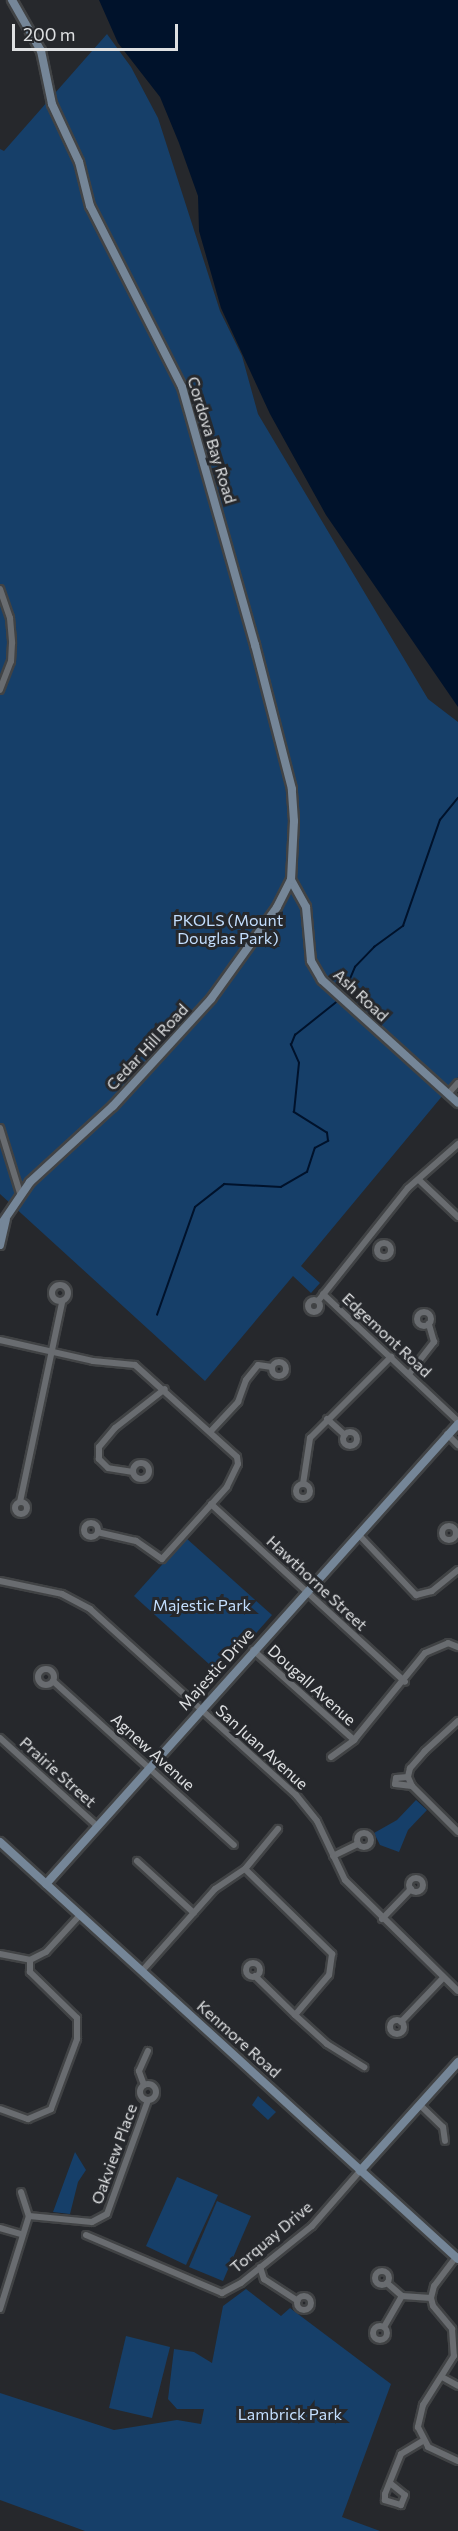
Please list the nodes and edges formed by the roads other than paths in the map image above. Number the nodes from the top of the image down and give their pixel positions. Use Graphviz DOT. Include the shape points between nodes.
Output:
graph roads {
  1 [pos="12,0"];
  2 [pos="0,589"];
  3 [pos="0,690"];
  4 [pos="291,880"];
  5 [pos="458,1083"];
  6 [pos="448,1094"];
  7 [pos="458,1103"];
  8 [pos="0,1128"];
  9 [pos="458,1144"];
  10 [pos="419,1180"];
  11 [pos="20,1193"];
  12 [pos="6,1216"];
  13 [pos="458,1217"];
  14 [pos="0,1226"];
  15 [pos="368,1236"];
  16 [pos="0,1242"];
  17 [pos="379,1245"];
  18 [pos="323,1294"];
  19 [pos="318,1301"];
  20 [pos="62,1302"];
  21 [pos="429,1324"];
  22 [pos="0,1340"];
  23 [pos="52,1352"];
  24 [pos="391,1357"];
  25 [pos="272,1366"];
  26 [pos="409,1374"];
  27 [pos="165,1389"];
  28 [pos="327,1419"];
  29 [pos="458,1422"];
  30 [pos="211,1431"];
  31 [pos="447,1434"];
  32 [pos="345,1435"];
  33 [pos="458,1445"];
  34 [pos="133,1472"];
  35 [pos="303,1484"];
  36 [pos="20,1502"];
  37 [pos="211,1503"];
  38 [pos="98,1532"];
  39 [pos="359,1535"];
  40 [pos="458,1570"];
  41 [pos="0,1581"];
  42 [pos="305,1591"];
  43 [pos="458,1647"];
  44 [pos="253,1650"];
  45 [pos="53,1681"];
  46 [pos="405,1682"];
  47 [pos="200,1710"];
  48 [pos="458,1721"];
  49 [pos="0,1739"];
  50 [pos="354,1740"];
  51 [pos="331,1757"];
  52 [pos="149,1767"];
  53 [pos="408,1777"];
  54 [pos="412,1786"];
  55 [pos="97,1826"];
  56 [pos="278,1829"];
  57 [pos="458,1832"];
  58 [pos="0,1842"];
  59 [pos="358,1844"];
  60 [pos="234,1845"];
  61 [pos="333,1856"];
  62 [pos="137,1861"];
  63 [pos="245,1869"];
  64 [pos="46,1884"];
  65 [pos="411,1889"];
  66 [pos="194,1913"];
  67 [pos="80,1915"];
  68 [pos="382,1919"];
  69 [pos="0,1954"];
  70 [pos="30,1960"];
  71 [pos="142,1971"];
  72 [pos="255,1976"];
  73 [pos="443,1978"];
  74 [pos="458,1991"];
  75 [pos="295,2015"];
  76 [pos="401,2022"];
  77 [pos="148,2051"];
  78 [pos="457,2066"];
  79 [pos="364,2067"];
  80 [pos="144,2085"];
  81 [pos="148,2100"];
  82 [pos="420,2105"];
  83 [pos="0,2109"];
  84 [pos="445,2141"];
  85 [pos="360,2171"];
  86 [pos="21,2192"];
  87 [pos="29,2216"];
  88 [pos="0,2228"];
  89 [pos="21,2234"];
  90 [pos="86,2235"];
  91 [pos="457,2258"];
  92 [pos="260,2267"];
  93 [pos="387,2283"];
  94 [pos="3,2289"];
  95 [pos="402,2296"];
  96 [pos="431,2298"];
  97 [pos="298,2301"];
  98 [pos="0,2309"];
  99 [pos="384,2327"];
  100 [pos="442,2377"];
  101 [pos="458,2386"];
  102 [pos="423,2441"];
  103 [pos="458,2461"];
  104 [pos="390,2483"];
  1 -- 4 [label="main road, Cordova Bay Road" via="41,51 52,104 79,162 90,206 182,387 292,789"];
  2 -- 3 [label="street" via="10,618 12,643 11,661"];
  4 -- 6 [label="main road, Ash Road" via="306,908 311,961 322,980"];
  4 -- 11 [label="main road, Cedar Hill Road" via="278,908 212,999 113,1106"];
  5 -- 6 [label="street"];
  6 -- 7 [label="main road, Ash Road"];
  8 -- 11 [label="street"];
  9 -- 10 [label="street, Edgemont Road"];
  10 -- 13 [label="street"];
  10 -- 15 [label="street, Edgemont Road"];
  11 -- 12 [label="main road, Cedar Hill Road"];
  12 -- 14 [label="main road, Cedar Hill Road"];
  12 -- 16 [label="main road"];
  15 -- 17 [label="street"];
  15 -- 18 [label="street, Edgemont Road"];
  18 -- 19 [label="street"];
  18 -- 24 [label="street, Edgemont Road"];
  20 -- 23 [label="street"];
  21 -- 26 [label="street" via="434,1342"];
  22 -- 23 [label="street"];
  23 -- 27 [label="street" via="93,1361 129,1362"];
  23 -- 36 [label="street" via="18,1494"];
  24 -- 26 [label="street, Edgemont Road"];
  24 -- 28 [label="street"];
  25 -- 30 [label="street" via="258,1365 246,1380 238,1402"];
  26 -- 29 [label="street, Edgemont Road"];
  27 -- 30 [label="street"];
  27 -- 34 [label="street" via="115,1428 99,1447 99,1459 108,1468"];
  28 -- 32 [label="street"];
  28 -- 35 [label="street" via="310,1438"];
  29 -- 31 [label="main road, Majestic Drive"];
  30 -- 37 [label="street" via="237,1456 238,1464 227,1487"];
  31 -- 33 [label="street"];
  31 -- 39 [label="main road, Majestic Drive"];
  37 -- 38 [label="street" via="162,1559 136,1540"];
  37 -- 42 [label="street, Hawthorne Street"];
  39 -- 40 [label="street" via="416,1595 432,1591"];
  39 -- 42 [label="main road, Majestic Drive"];
  41 -- 47 [label="street, San Juan Avenue" via="62,1594 83,1604"];
  42 -- 44 [label="main road, Majestic Drive"];
  42 -- 46 [label="street, Hawthorne Street"];
  43 -- 46 [label="street" via="448,1643 425,1653"];
  44 -- 47 [label="main road, Majestic Drive"];
  44 -- 50 [label="street, Dougall Avenue"];
  45 -- 52 [label="street, Agnew Avenue"];
  46 -- 50 [label="street"];
  47 -- 52 [label="main road, Majestic Drive"];
  47 -- 61 [label="street, San Juan Avenue" via="308,1807"];
  48 -- 53 [label="street" via="425,1750 410,1768"];
  49 -- 55 [label="street, Prairie Street"];
  50 -- 51 [label="street"];
  52 -- 55 [label="main road, Majestic Drive"];
  52 -- 60 [label="street, Agnew Avenue"];
  53 -- 54 [label="street"];
  53 -- 54 [label="street" via="396,1778 395,1784"];
  54 -- 57 [label="street"];
  55 -- 64 [label="main road, Majestic Drive"];
  56 -- 63 [label="street"];
  58 -- 64 [label="main road, Kenmore Road"];
  59 -- 61 [label="street"];
  61 -- 68 [label="street, San Juan Avenue" via="345,1880"];
  62 -- 66 [label="street"];
  63 -- 66 [label="street" via="215,1889"];
  63 -- 75 [label="street" via="332,1954 328,1975"];
  64 -- 67 [label="main road, Kenmore Road"];
  65 -- 68 [label="street"];
  66 -- 71 [label="street"];
  67 -- 70 [label="street" via="46,1952"];
  67 -- 71 [label="main road, Kenmore Road"];
  68 -- 73 [label="street, San Juan Avenue"];
  69 -- 70 [label="street"];
  70 -- 83 [label="street" via="28,1968 36,1979 77,2018 78,2039 51,2109 28,2119"];
  71 -- 85 [label="main road, Kenmore Road"];
  72 -- 75 [label="street"];
  73 -- 74 [label="street, San Juan Avenue"];
  73 -- 76 [label="street"];
  75 -- 79 [label="street" via="327,2044"];
  77 -- 80 [label="street" via="139,2071"];
  78 -- 82 [label="main road, Torquay Drive"];
  80 -- 81 [label="street, Oakview Place" via="141,2094"];
  80 -- 81 [label="street, Oakview Place" via="152,2084 156,2090 155,2097"];
  81 -- 87 [label="street, Oakview Place" via="108,2214 92,2222"];
  82 -- 84 [label="street" via="443,2127"];
  82 -- 85 [label="main road, Torquay Drive"];
  85 -- 91 [label="main road, Kenmore Road"];
  85 -- 92 [label="street, Torquay Drive" via="312,2226"];
  86 -- 87 [label="street"];
  87 -- 89 [label="street"];
  88 -- 89 [label="street"];
  89 -- 94 [label="street"];
  90 -- 92 [label="street, Torquay Drive" via="217,2293 234,2288"];
  91 -- 96 [label="street" via="434,2286"];
  92 -- 97 [label="street" via="264,2279"];
  93 -- 95 [label="street"];
  94 -- 98 [label="street"];
  95 -- 96 [label="street"];
  95 -- 99 [label="street"];
  96 -- 100 [label="street" via="433,2306 450,2324 455,2339 454,2356"];
  100 -- 101 [label="street"];
  100 -- 102 [label="street" via="419,2416"];
  102 -- 103 [label="street" via="436,2452"];
  102 -- 104 [label="street" via="401,2454"];
}
